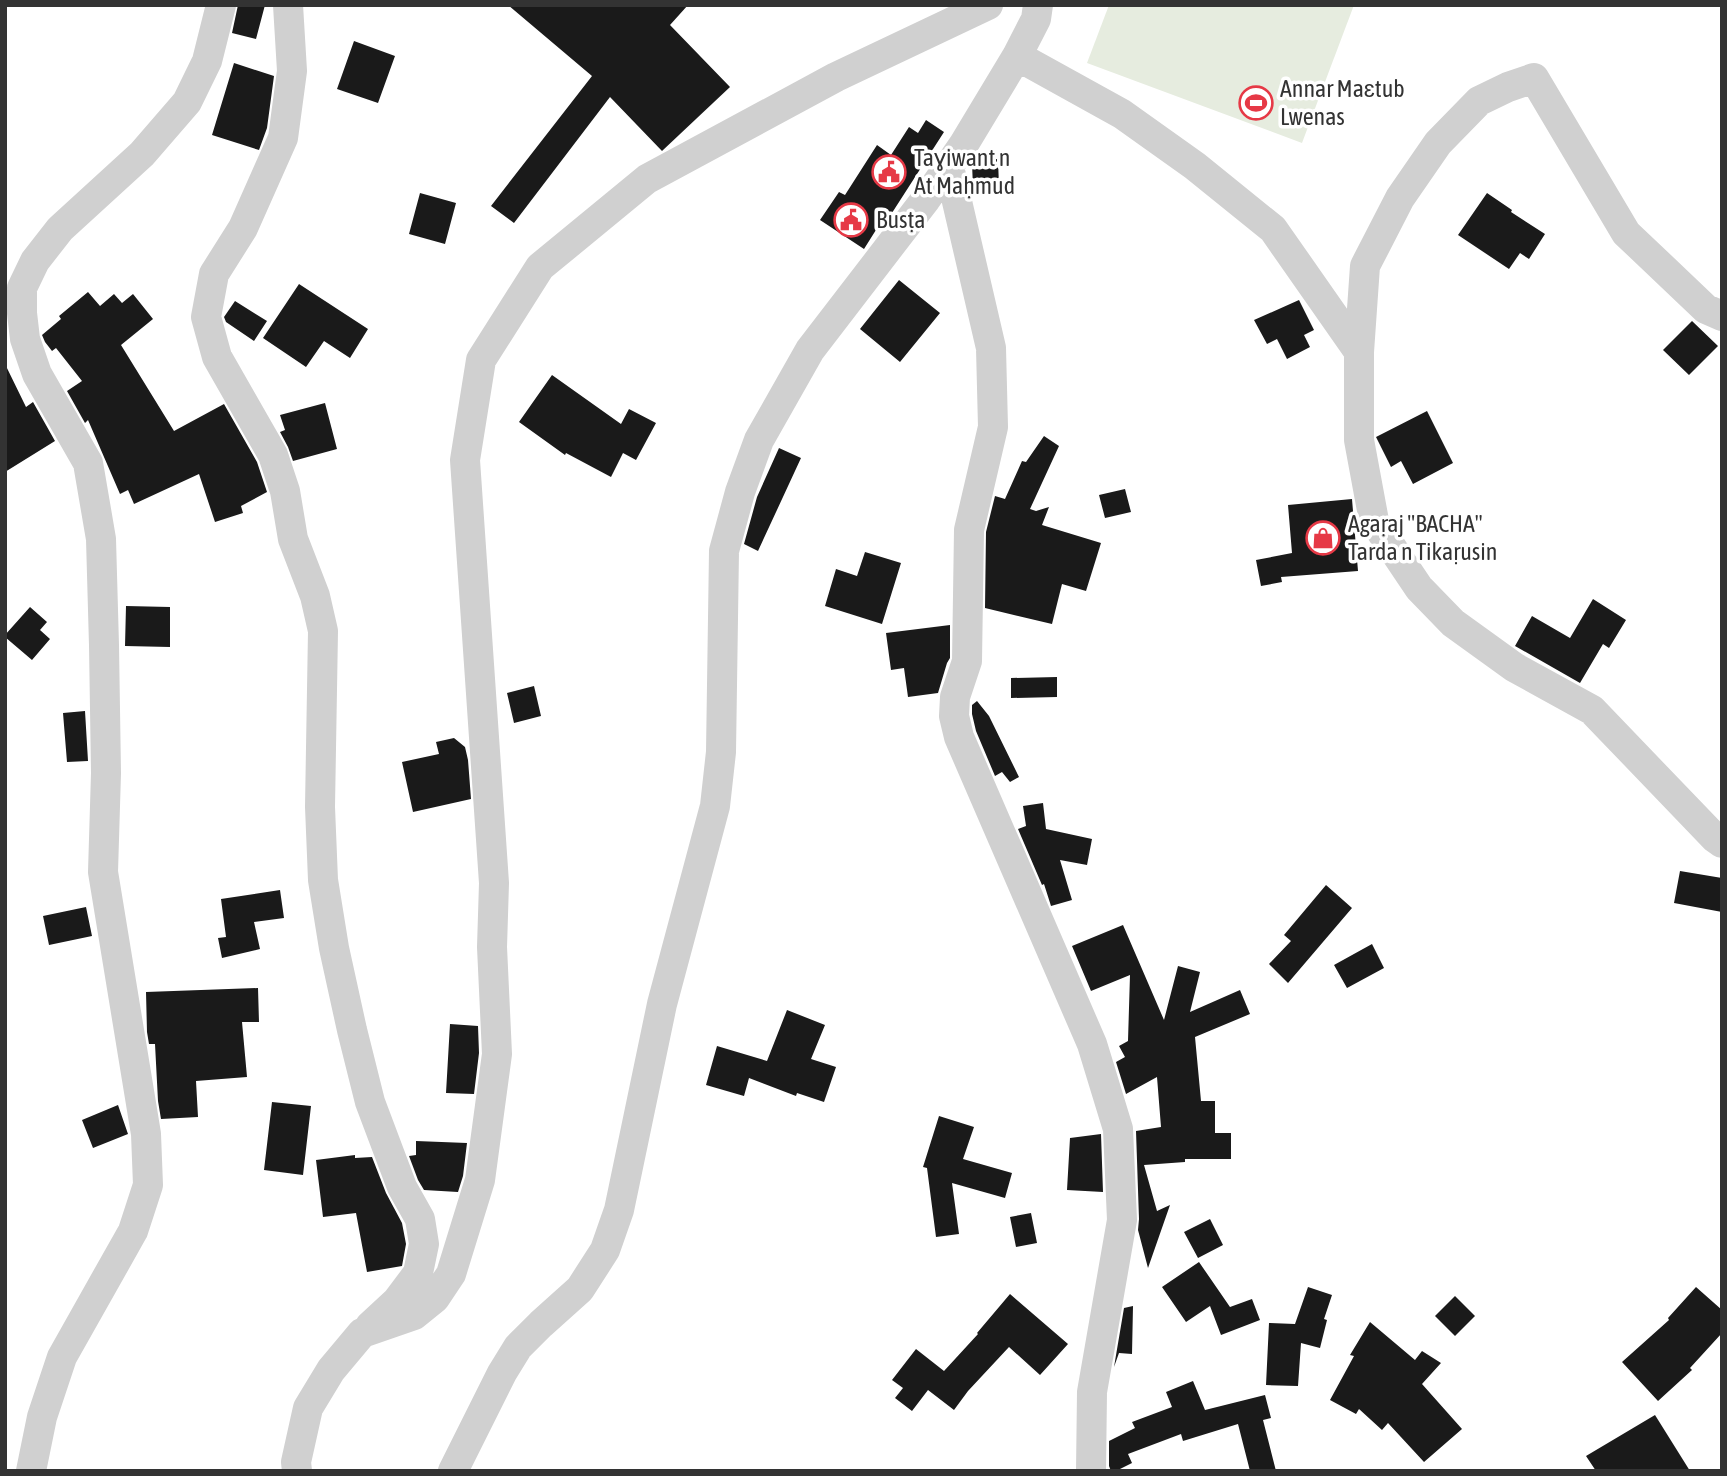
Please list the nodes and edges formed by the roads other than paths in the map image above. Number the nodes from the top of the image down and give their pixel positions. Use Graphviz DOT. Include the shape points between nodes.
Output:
graph roads {
  1 [pos="221,5"];
  2 [pos="288,5"];
  3 [pos="988,5"];
  4 [pos="1038,5"];
  5 [pos="1017,56"];
  6 [pos="949,167"];
  7 [pos="1722,316"];
  8 [pos="1359,352"];
  9 [pos="1722,843"];
  10 [pos="362,1333"];
  11 [pos="31,1471"];
  12 [pos="297,1471"];
  13 [pos="453,1471"];
  14 [pos="1091,1471"];
  1 -- 11 [label="street" via="207,61 187,103 142,154 60,229 35,261 23,288 25,339 37,374 88,463 101,539 106,773 103,872 146,1134 148,1185 133,1231 62,1357 42,1417"];
  2 -- 10 [label="street" via="292,71 283,138 243,228 214,274 206,317 218,357 273,455 293,539 315,596 323,631 323,880 370,1102 402,1186 420,1219 424,1244 418,1273 397,1301"];
  3 -- 10 [label="street" via="836,77 647,179 540,267 481,360 465,460 494,883 497,1054 480,1180 451,1274 435,1298 414,1315"];
  4 -- 5 [label="street"];
  5 -- 6 [label="street"];
  5 -- 8 [label="street" via="1122,114 1273,229"];
  6 -- 13 [label="street" via="810,351 759,440 724,551 721,752 715,806 662,1004 619,1210 605,1250 580,1289 518,1347"];
  6 -- 14 [label="street" via="991,348 993,427 969,530 967,661 954,716 959,737 1092,1044 1118,1129 1122,1220 1092,1392"];
  7 -- 8 [label="street" via="1706,309 1626,233 1534,78 1479,101 1438,143 1400,198 1366,266"];
  8 -- 9 [label="street" via="1359,440 1374,521 1419,588 1453,623 1514,667 1592,710"];
  10 -- 12 [label="street" via="331,1370 308,1408"];
}
